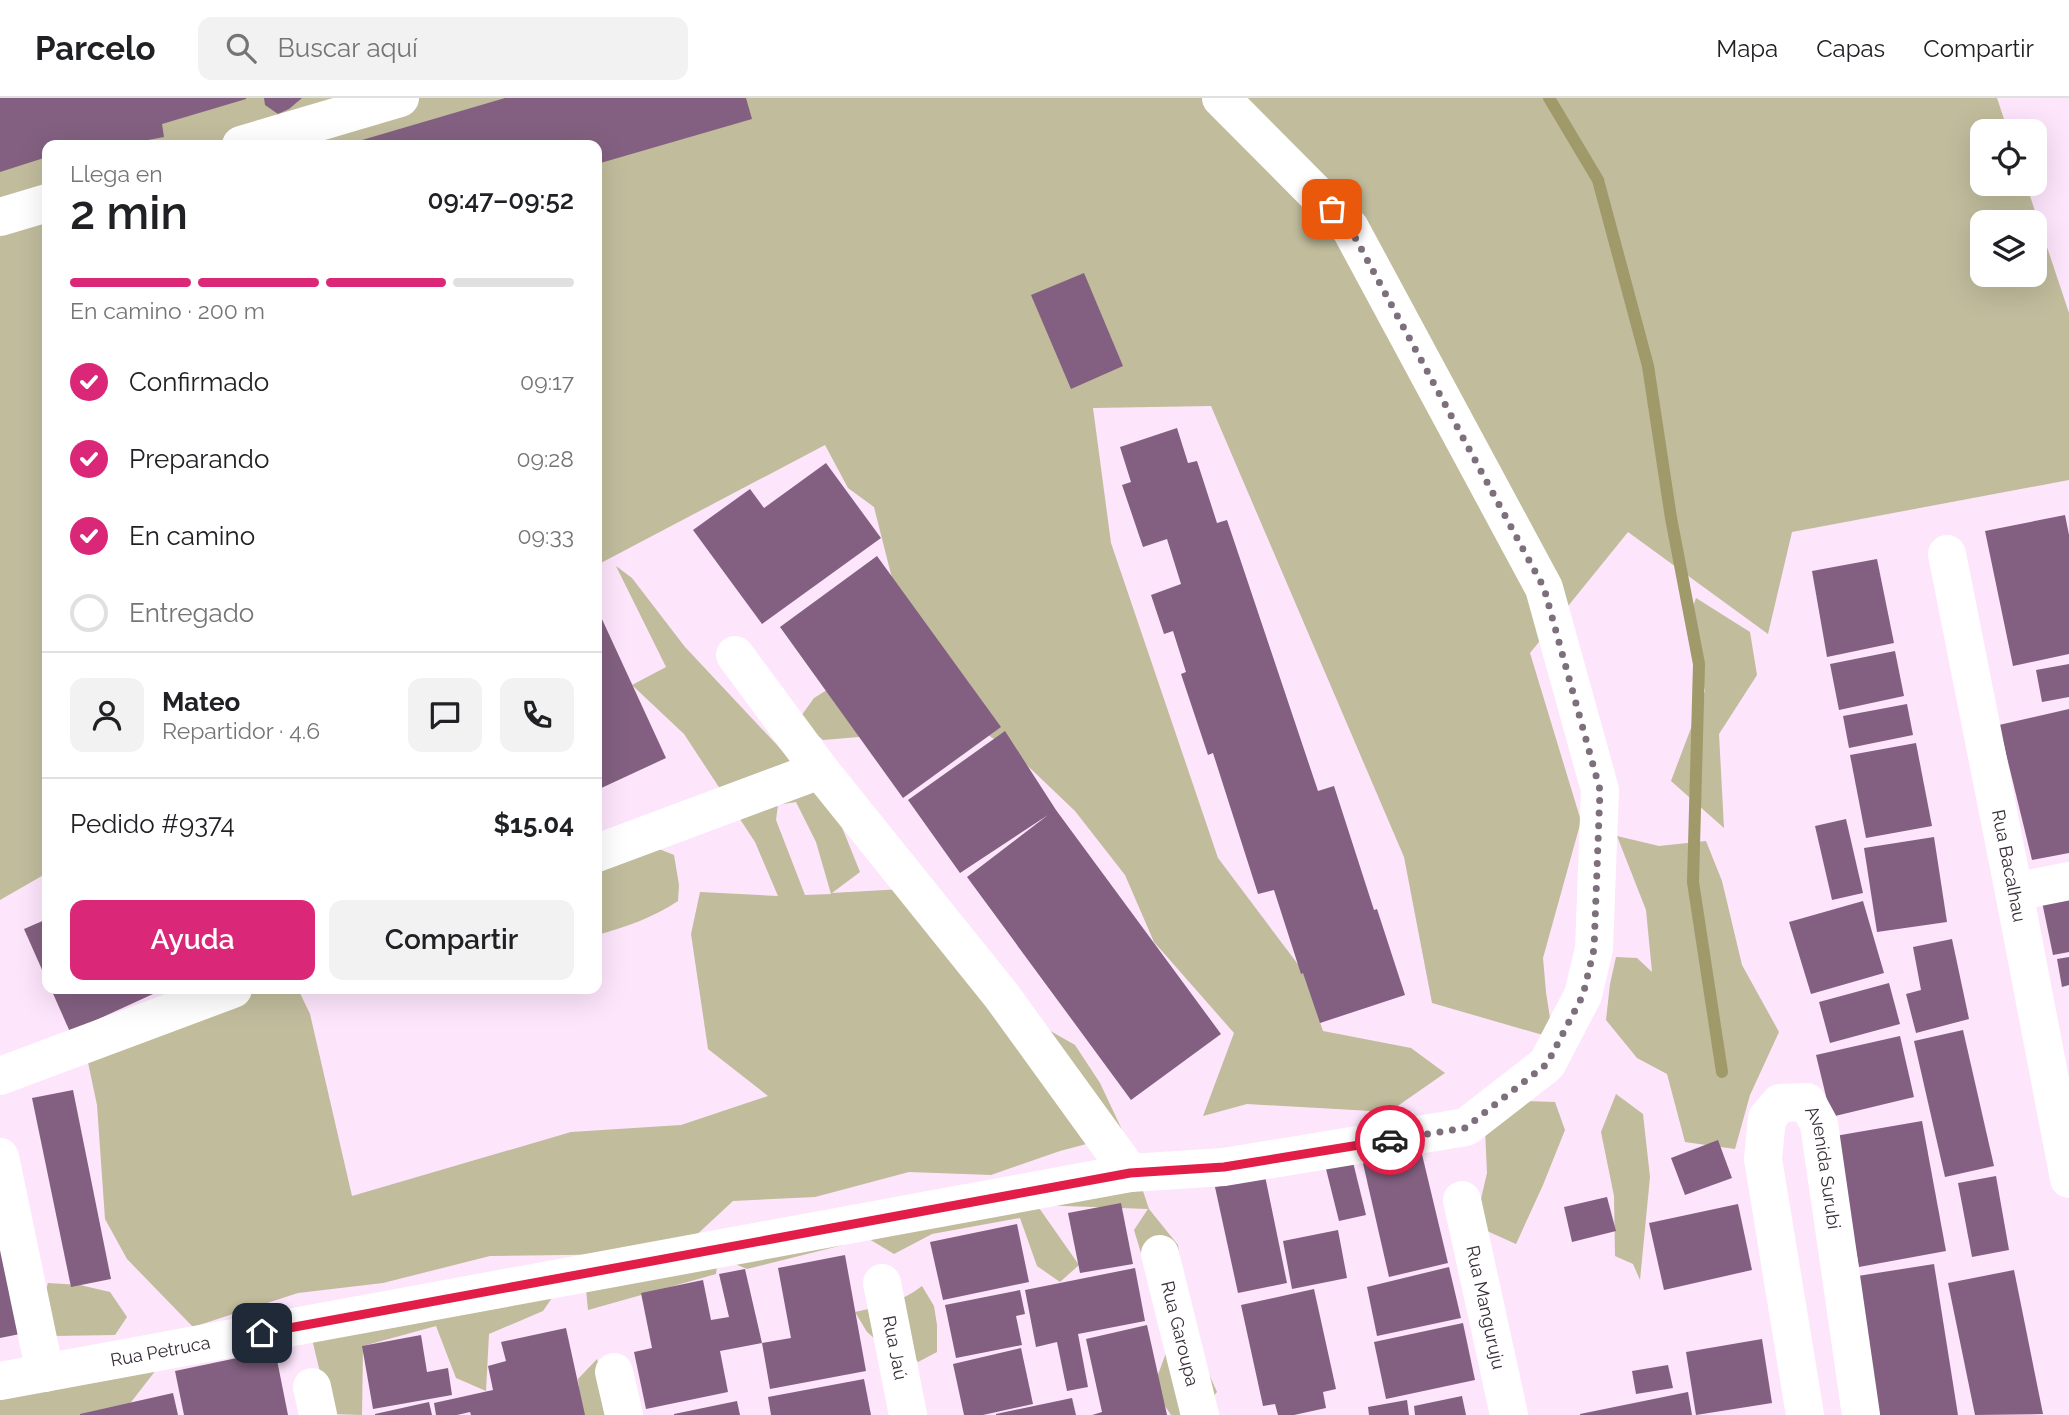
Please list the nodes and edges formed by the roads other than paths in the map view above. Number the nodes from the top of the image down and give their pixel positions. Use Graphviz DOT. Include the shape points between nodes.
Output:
graph roads {
  1 [pos="400,98"];
  2 [pos="1221,98"];
  3 [pos="258,140"];
  4 [pos="42,204"];
  5 [pos="0,217"];
  6 [pos="1947,554"];
  7 [pos="735,655"];
  8 [pos="820,770"];
  9 [pos="602,851"];
  10 [pos="2069,881"];
  11 [pos="2014,892"];
  12 [pos="220,994"];
  13 [pos="0,1076"];
  14 [pos="0,1157"];
  15 [pos="1130,1173"];
  16 [pos="2069,1179"];
  17 [pos="1462,1200"];
  18 [pos="1160,1254"];
  19 [pos="882,1283"];
  20 [pos="614,1372"];
  21 [pos="45,1373"];
  22 [pos="0,1381"];
  23 [pos="624,1415"];
  24 [pos="908,1415"];
  25 [pos="1200,1415"];
  26 [pos="1509,1415"];
  27 [pos="1805,1415"];
  28 [pos="1861,1415"];
  1 -- 3 [label="street"];
  2 -- 15 [label="street, Rua Petruca" via="1350,228 1544,588 1600,790 1594,949 1583,995 1547,1064 1465,1128 1224,1167"];
  4 -- 5 [label="street"];
  6 -- 11 [label="street, Rua Bacalhau"];
  7 -- 8 [label="street"];
  8 -- 9 [label="street"];
  8 -- 15 [label="street" via="1001,995"];
  10 -- 11 [label="street"];
  11 -- 16 [label="street, Rua Bacalhau"];
  12 -- 13 [label="street"];
  14 -- 21 [label="street"];
  15 -- 21 [label="street, Rua Petruca"];
  17 -- 26 [label="street, Rua Manguruju"];
  18 -- 25 [label="street, Rua Garoupa"];
  19 -- 24 [label="street, Rua Jaú"];
  20 -- 23 [label="street"];
  21 -- 22 [label="street, Rua Petruca"];
  27 -- 28 [label="street, Avenida Surubi" via="1762,1159 1767,1118 1780,1103 1807,1102 1819,1124"];
}
